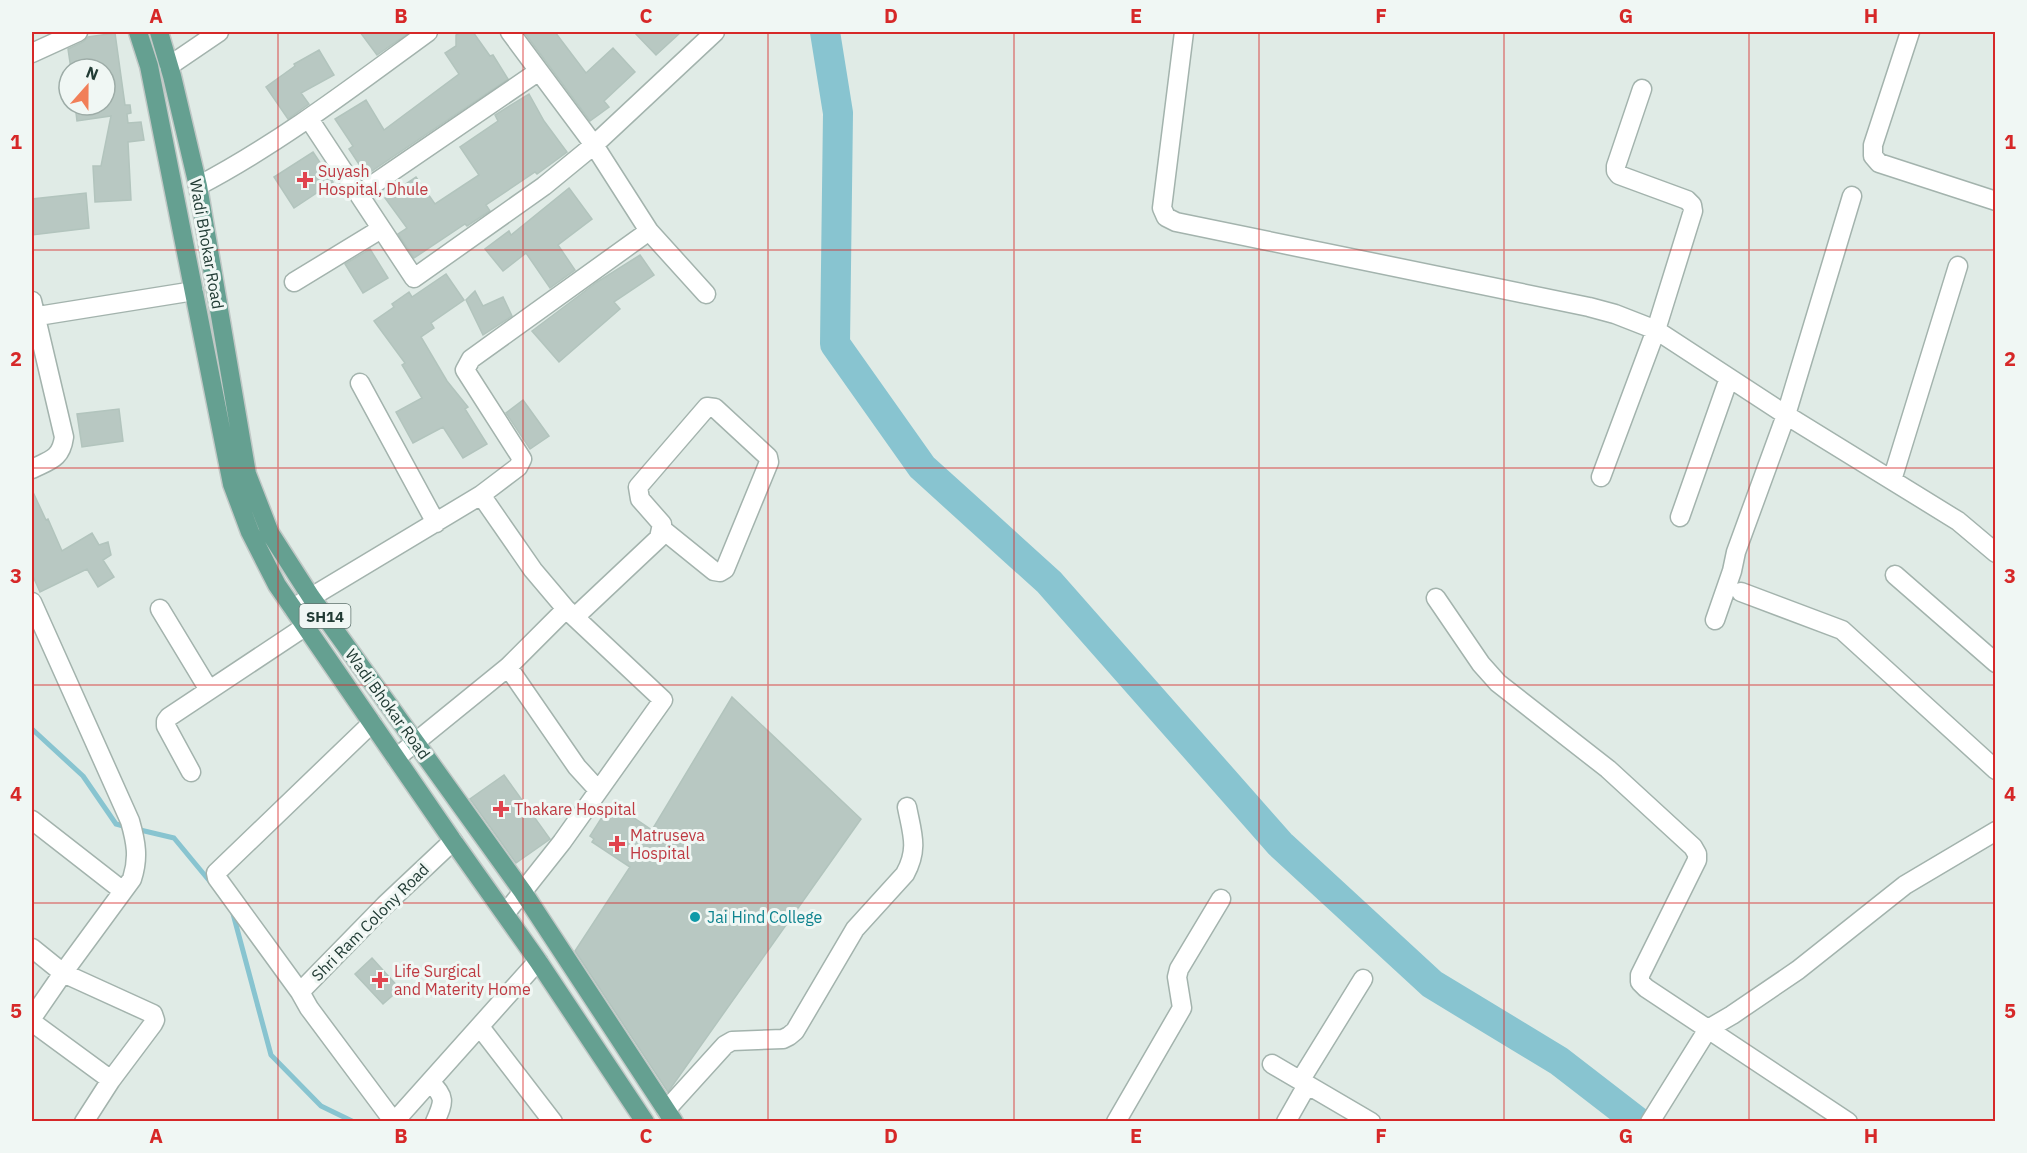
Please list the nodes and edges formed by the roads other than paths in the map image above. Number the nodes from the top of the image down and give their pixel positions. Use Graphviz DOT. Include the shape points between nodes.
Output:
graph roads {
  1 [pos="78,32"];
  2 [pos="138,32"];
  3 [pos="159,32"];
  4 [pos="219,32"];
  5 [pos="428,32"];
  6 [pos="510,32"];
  7 [pos="715,32"];
  8 [pos="1184,32"];
  9 [pos="1910,32"];
  10 [pos="32,53"];
  11 [pos="169,66"];
  12 [pos="539,71"];
  13 [pos="1642,89"];
  14 [pos="309,119"];
  15 [pos="594,145"];
  16 [pos="198,186"];
  17 [pos="359,194"];
  18 [pos="1852,196"];
  19 [pos="1995,201"];
  20 [pos="381,229"];
  21 [pos="649,231"];
  22 [pos="1958,266"];
  23 [pos="294,282"];
  24 [pos="194,291"];
  25 [pos="706,294"];
  26 [pos="33,312"];
  27 [pos="1656,330"];
  28 [pos="1729,378"];
  29 [pos="360,383"];
  30 [pos="1786,415"];
  31 [pos="32,469"];
  32 [pos="1601,477"];
  33 [pos="1892,480"];
  34 [pos="481,495"];
  35 [pos="1680,517"];
  36 [pos="436,523"];
  37 [pos="662,529"];
  38 [pos="1995,553"];
  39 [pos="1895,575"];
  40 [pos="1741,592"];
  41 [pos="311,597"];
  42 [pos="1436,598"];
  43 [pos="32,602"];
  44 [pos="293,608"];
  45 [pos="160,609"];
  46 [pos="570,613"];
  47 [pos="1715,620"];
  48 [pos="306,626"];
  49 [pos="1995,663"];
  50 [pos="508,667"];
  51 [pos="209,690"];
  52 [pos="372,723"];
  53 [pos="415,742"];
  54 [pos="396,758"];
  55 [pos="1995,770"];
  56 [pos="191,772"];
  57 [pos="598,790"];
  58 [pos="907,807"];
  59 [pos="32,820"];
  60 [pos="1995,831"];
  61 [pos="453,841"];
  62 [pos="123,891"];
  63 [pos="523,892"];
  64 [pos="1221,899"];
  65 [pos="505,914"];
  66 [pos="32,948"];
  67 [pos="538,961"];
  68 [pos="63,973"];
  69 [pos="1363,978"];
  70 [pos="300,992"];
  71 [pos="32,1020"];
  72 [pos="480,1027"];
  73 [pos="1708,1029"];
  74 [pos="1272,1064"];
  75 [pos="111,1080"];
  76 [pos="430,1082"];
  77 [pos="1304,1083"];
  78 [pos="670,1116"];
  79 [pos="1370,1121"];
  80 [pos="84,1122"];
  81 [pos="394,1122"];
  82 [pos="435,1122"];
  83 [pos="553,1122"];
  84 [pos="645,1122"];
  85 [pos="1116,1122"];
  86 [pos="1286,1122"];
  87 [pos="1650,1122"];
  88 [pos="1848,1122"];
  1 -- 10 [label="street"];
  2 -- 24 [label="main road, Wadi Bhokar Road / SH14" via="149,66"];
  3 -- 11 [label="main road, Wadi Bhokar Road / SH14"];
  4 -- 11 [label="street"];
  5 -- 14 [label="street"];
  6 -- 12 [label="street"];
  7 -- 15 [label="street"];
  8 -- 27 [label="street" via="1162,208 1166,217 1589,307"];
  9 -- 19 [label="street" via="1873,145 1873,156 1879,163"];
  11 -- 16 [label="main road, Wadi Bhokar Road / SH14"];
  12 -- 15 [label="street"];
  12 -- 17 [label="street"];
  13 -- 27 [label="street" via="1616,171 1687,200 1694,211"];
  14 -- 16 [label="street"];
  14 -- 17 [label="street"];
  15 -- 20 [label="street" via="544,186 414,278"];
  15 -- 21 [label="street"];
  16 -- 41 [label="main road, Wadi Bhokar Road / SH14" via="248,474 270,533"];
  17 -- 20 [label="street"];
  18 -- 30 [label="street"];
  20 -- 23 [label="street"];
  21 -- 25 [label="street"];
  21 -- 34 [label="street" via="467,364 465,370 522,459 518,467"];
  22 -- 33 [label="street"];
  24 -- 26 [label="street"];
  24 -- 44 [label="main road, Wadi Bhokar Road / SH14" via="232,484 250,532"];
  26 -- 31 [label="street" via="64,437 58,455"];
  27 -- 28 [label="street"];
  27 -- 32 [label="street"];
  28 -- 30 [label="street"];
  28 -- 35 [label="street"];
  29 -- 36 [label="street"];
  30 -- 33 [label="street"];
  30 -- 47 [label="street"];
  33 -- 38 [label="street" via="1959,521"];
  34 -- 36 [label="street"];
  34 -- 46 [label="street" via="533,570"];
  36 -- 41 [label="street"];
  37 -- 37 [label="street" via="714,572 725,569 768,457 715,408 707,407 638,487 640,499"];
  37 -- 46 [label="street" via="659,538"];
  39 -- 49 [label="street"];
  40 -- 55 [label="street" via="1842,630"];
  41 -- 44 [label="street"];
  41 -- 53 [label="main road, Wadi Bhokar Road / SH14"];
  42 -- 73 [label="street" via="1498,683 1608,769 1693,847 1697,860 1640,982"];
  43 -- 62 [label="street" via="130,821 137,866"];
  44 -- 48 [label="main road, Wadi Bhokar Road / SH14"];
  45 -- 51 [label="street"];
  46 -- 50 [label="street"];
  46 -- 57 [label="street" via="663,700"];
  48 -- 51 [label="street"];
  48 -- 52 [label="main road, Wadi Bhokar Road / SH14"];
  50 -- 53 [label="street"];
  50 -- 57 [label="street" via="577,767"];
  51 -- 56 [label="street" via="166,721"];
  52 -- 54 [label="main road, Wadi Bhokar Road / SH14"];
  52 -- 70 [label="street" via="216,873"];
  53 -- 54 [label="street"];
  53 -- 63 [label="main road, Wadi Bhokar Road / SH14"];
  54 -- 61 [label="main road, Wadi Bhokar Road / SH14"];
  57 -- 63 [label="street"];
  58 -- 78 [label="street" via="914,842 911,864 855,929 795,1031 783,1039 732,1041 725,1045"];
  59 -- 62 [label="street"];
  60 -- 73 [label="street" via="1905,885 1798,970"];
  61 -- 65 [label="main road, Wadi Bhokar Road / SH14"];
  61 -- 70 [label="street, Shri Ram Colony Road"];
  62 -- 68 [label="street"];
  63 -- 65 [label="street"];
  63 -- 78 [label="main road, Wadi Bhokar Road / SH14"];
  64 -- 85 [label="street" via="1179,969 1182,1008"];
  65 -- 67 [label="main road, Wadi Bhokar Road / SH14"];
  66 -- 68 [label="street"];
  67 -- 72 [label="street"];
  67 -- 84 [label="main road, Wadi Bhokar Road / SH14"];
  68 -- 71 [label="street"];
  68 -- 75 [label="street" via="155,1017"];
  69 -- 77 [label="street"];
  70 -- 81 [label="street, Shri Ram Colony Road"];
  71 -- 75 [label="street"];
  72 -- 76 [label="street"];
  72 -- 83 [label="street"];
  73 -- 87 [label="street"];
  73 -- 88 [label="street"];
  74 -- 77 [label="street"];
  75 -- 80 [label="street"];
  76 -- 81 [label="street"];
  76 -- 82 [label="street" via="442,1099"];
  77 -- 79 [label="street"];
  77 -- 86 [label="street"];
}
